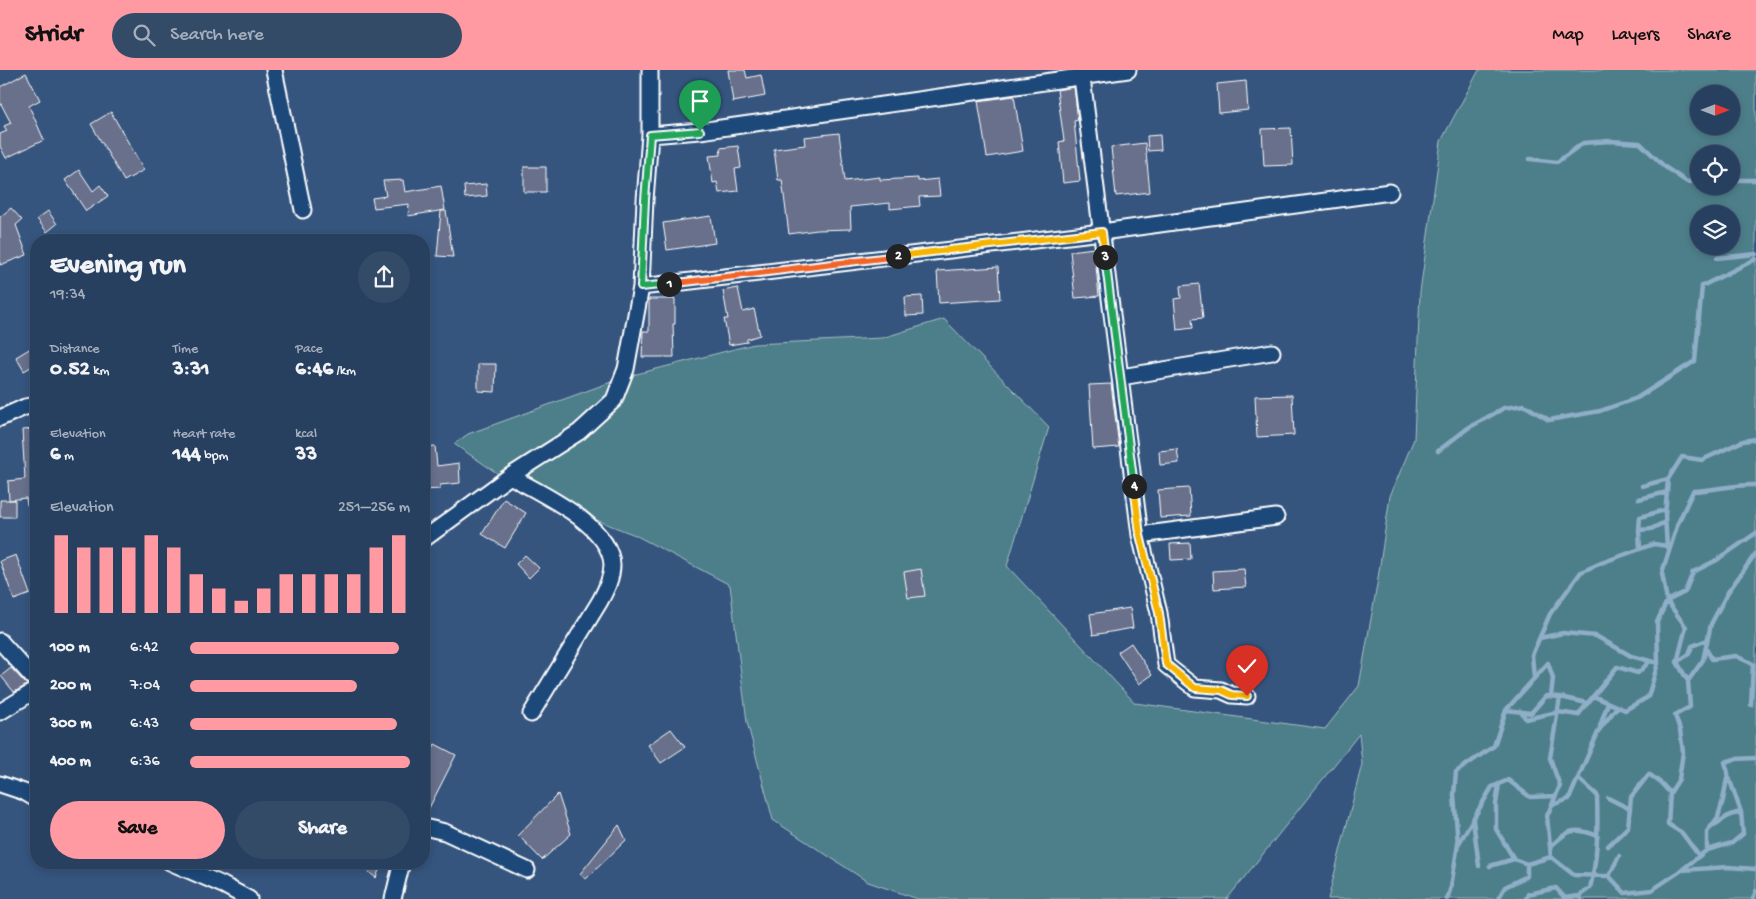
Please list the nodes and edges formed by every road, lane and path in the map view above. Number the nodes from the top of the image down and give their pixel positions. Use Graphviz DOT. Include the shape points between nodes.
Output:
graph roads {
  1 [pos="274,70"];
  2 [pos="650,70"];
  3 [pos="1128,70"];
  4 [pos="1082,73"];
  5 [pos="650,135"];
  6 [pos="1390,192"];
  7 [pos="303,210"];
  8 [pos="1102,232"];
  9 [pos="641,287"];
  10 [pos="1272,352"];
  11 [pos="1121,378"];
  12 [pos="30,406"];
  13 [pos="0,418"];
  14 [pos="510,476"];
  15 [pos="1276,517"];
  16 [pos="430,535"];
  17 [pos="1140,535"];
  18 [pos="0,641"];
  19 [pos="30,674"];
  20 [pos="30,694"];
  21 [pos="1247,696"];
  22 [pos="0,712"];
  23 [pos="531,714"];
  24 [pos="0,784"];
  25 [pos="30,796"];
  26 [pos="430,828"];
  27 [pos="186,869"];
  28 [pos="400,869"];
  29 [pos="528,870"];
  30 [pos="249,899"];
  31 [pos="393,899"];
  1 -- 7 [label="street"];
  2 -- 5 [label="street"];
  3 -- 4 [label="street"];
  4 -- 5 [label="street" via="700,131"];
  4 -- 8 [label="street"];
  5 -- 9 [label="street"];
  6 -- 8 [label="street"];
  8 -- 9 [label="street"];
  8 -- 11 [label="street"];
  9 -- 14 [label="street" via="626,369 614,400 579,432"];
  10 -- 11 [label="street"];
  11 -- 17 [label="street"];
  12 -- 13 [label="street"];
  14 -- 16 [label="street"];
  14 -- 23 [label="street" via="584,520 605,543 612,564 608,586 600,601"];
  15 -- 17 [label="street"];
  17 -- 21 [label="street" via="1159,613 1166,664 1195,688"];
  18 -- 19 [label="street"];
  20 -- 22 [label="street"];
  24 -- 25 [label="street"];
  26 -- 29 [label="street" via="445,832"];
  27 -- 30 [label="street"];
  28 -- 31 [label="street"];
}
